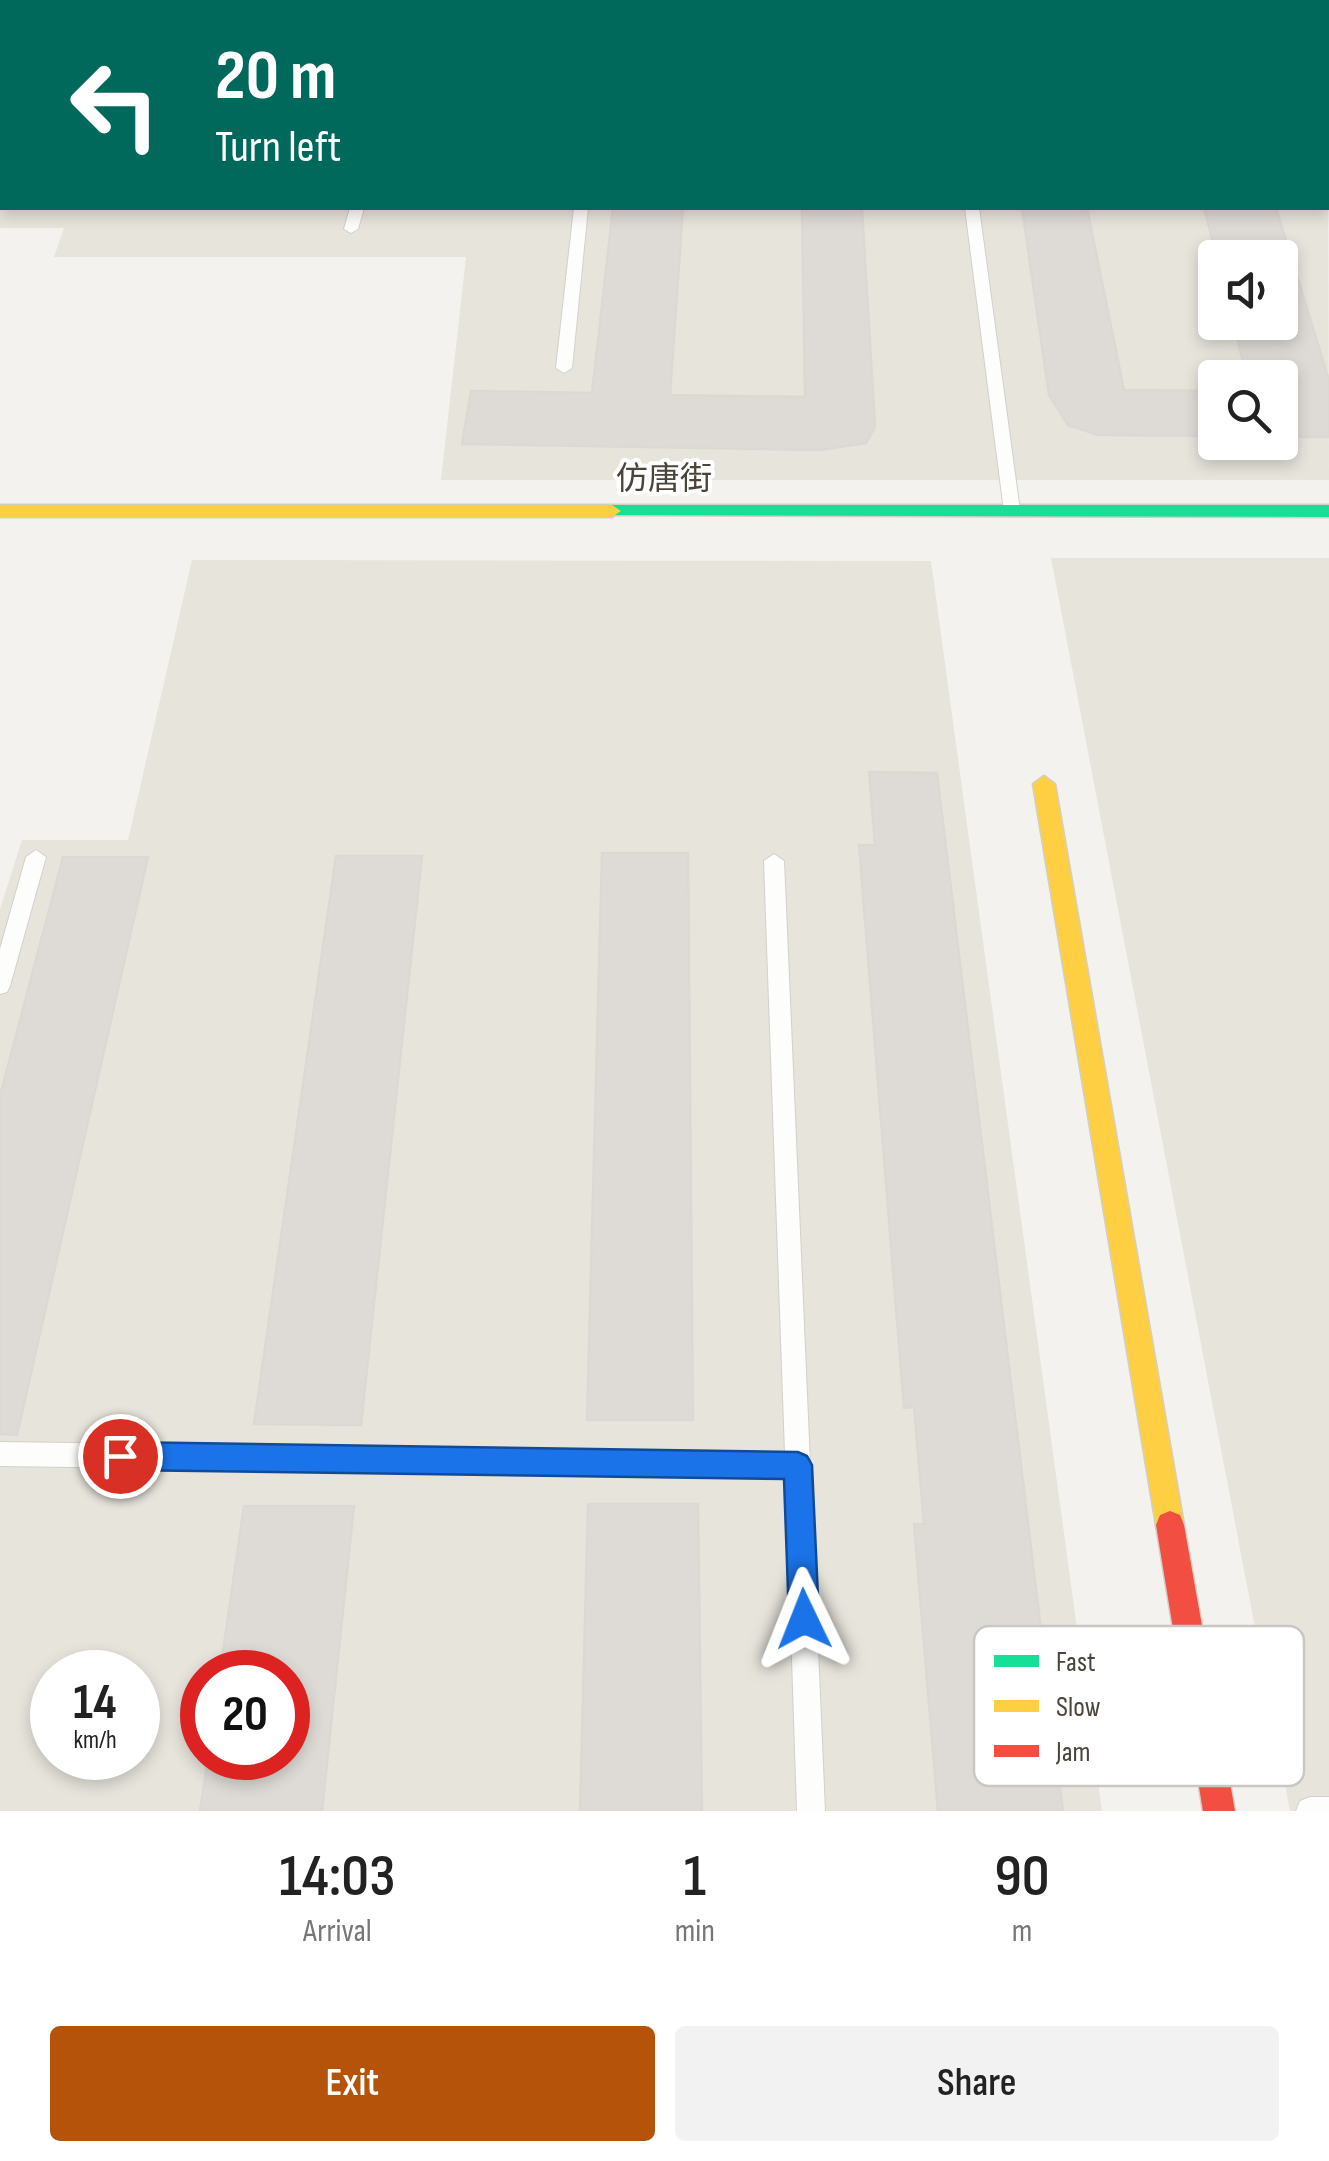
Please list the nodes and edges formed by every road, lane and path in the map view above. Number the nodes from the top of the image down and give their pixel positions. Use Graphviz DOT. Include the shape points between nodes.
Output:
graph roads {
  1 [pos="356,210"];
  2 [pos="581,210"];
  3 [pos="972,210"];
  4 [pos="351,229"];
  5 [pos="564,368"];
  6 [pos="0,511"];
  7 [pos="1012,511"];
  8 [pos="1329,511"];
  9 [pos="1044,784"];
  10 [pos="36,857"];
  11 [pos="774,861"];
  12 [pos="0,986"];
  13 [pos="0,1454"];
  14 [pos="798,1465"];
  15 [pos="1187,1626"];
  16 [pos="1215,1786"];
  17 [pos="811,1811"];
  18 [pos="1219,1811"];
  19 [pos="1310,1811"];
  20 [pos="1329,1811"];
  1 -- 4 [label="lane"];
  2 -- 5 [label="lane"];
  3 -- 7 [label="lane"];
  6 -- 7 [label="street, 仿唐街"];
  7 -- 8 [label="street, 仿唐街"];
  9 -- 15 [label="street"];
  10 -- 12 [label="lane"];
  11 -- 14 [label="lane"];
  13 -- 14 [label="lane"];
  14 -- 17 [label="lane"];
  16 -- 18 [label="street"];
  19 -- 20 [label="lane"];
}
